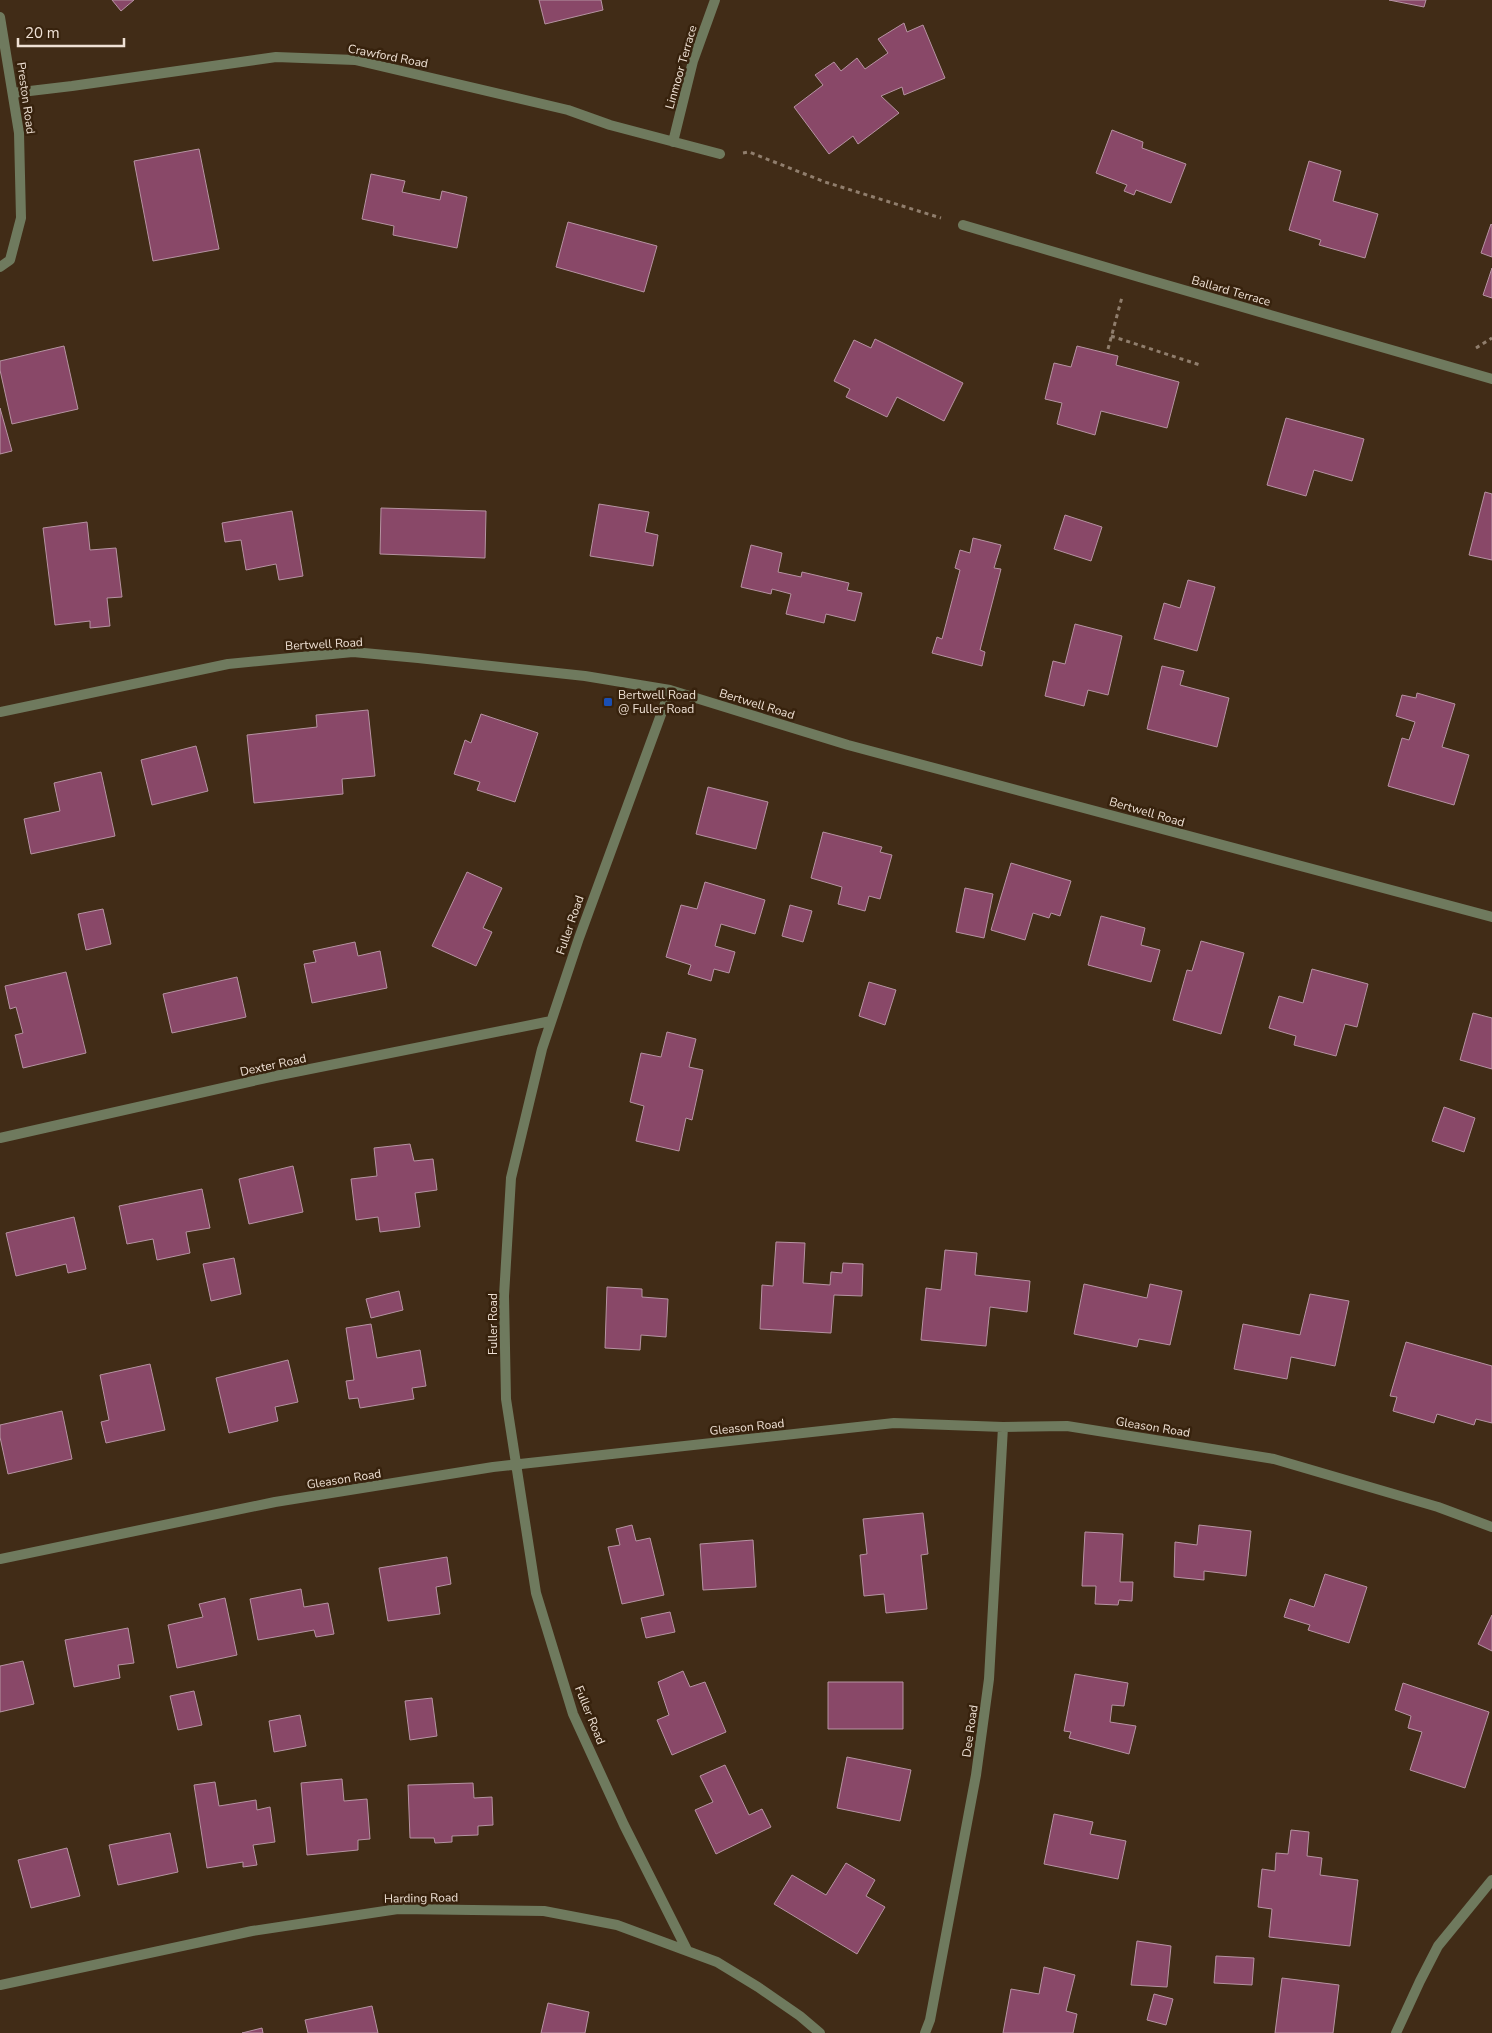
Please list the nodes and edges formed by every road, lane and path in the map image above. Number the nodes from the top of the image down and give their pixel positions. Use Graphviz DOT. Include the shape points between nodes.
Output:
graph roads {
  1 [pos="715,0"];
  2 [pos="0,17"];
  3 [pos="13,93"];
  4 [pos="673,142"];
  5 [pos="720,154"];
  6 [pos="963,225"];
  7 [pos="0,267"];
  8 [pos="1129,274"];
  9 [pos="1111,336"];
  10 [pos="1108,349"];
  11 [pos="1200,365"];
  12 [pos="1492,379"];
  13 [pos="670,690"];
  14 [pos="0,712"];
  15 [pos="1492,917"];
  16 [pos="552,1021"];
  17 [pos="0,1138"];
  18 [pos="1002,1427"];
  19 [pos="516,1465"];
  20 [pos="1492,1527"];
  21 [pos="0,1559"];
  22 [pos="1492,1880"];
  23 [pos="687,1950"];
  24 [pos="0,1984"];
  25 [pos="820,2033"];
  26 [pos="925,2033"];
  27 [pos="1396,2033"];
  1 -- 4 [label="street, Linmoor Terrace" via="693,61"];
  2 -- 3 [label="street, Preston Road"];
  3 -- 4 [label="street, Crawford Road" via="276,57 356,60 568,110"];
  3 -- 7 [label="street, Preston Road" via="19,133 21,218 10,260"];
  4 -- 5 [label="street, Crawford Road"];
  5 -- 6 [label="path" via="749,152 825,182"];
  6 -- 8 [label="street, Ballard Terrace"];
  8 -- 9 [label="path"];
  8 -- 12 [label="street, Ballard Terrace"];
  9 -- 10 [label="path"];
  9 -- 11 [label="path"];
  13 -- 14 [label="street, Bertwell Road" via="585,676 353,652 228,664"];
  13 -- 15 [label="street, Bertwell Road" via="848,745"];
  13 -- 16 [label="street, Fuller Road"];
  16 -- 17 [label="street, Dexter Road" via="275,1076"];
  16 -- 19 [label="street, Fuller Road" via="542,1049 511,1178 504,1296 506,1398"];
  18 -- 19 [label="street, Gleason Road" via="894,1423"];
  18 -- 20 [label="street, Gleason Road" via="1067,1426 1274,1459 1438,1507"];
  18 -- 26 [label="street, Dee Road" via="989,1679 976,1775"];
  19 -- 21 [label="street, Gleason Road" via="275,1502"];
  19 -- 23 [label="street, Fuller Road" via="536,1593 574,1714 624,1825"];
  22 -- 27 [label="street" via="1438,1946"];
  23 -- 24 [label="street, Harding Road" via="618,1925 544,1911 398,1909 252,1931"];
  23 -- 25 [label="street, Harding Road" via="717,1962 758,1987"];
}
